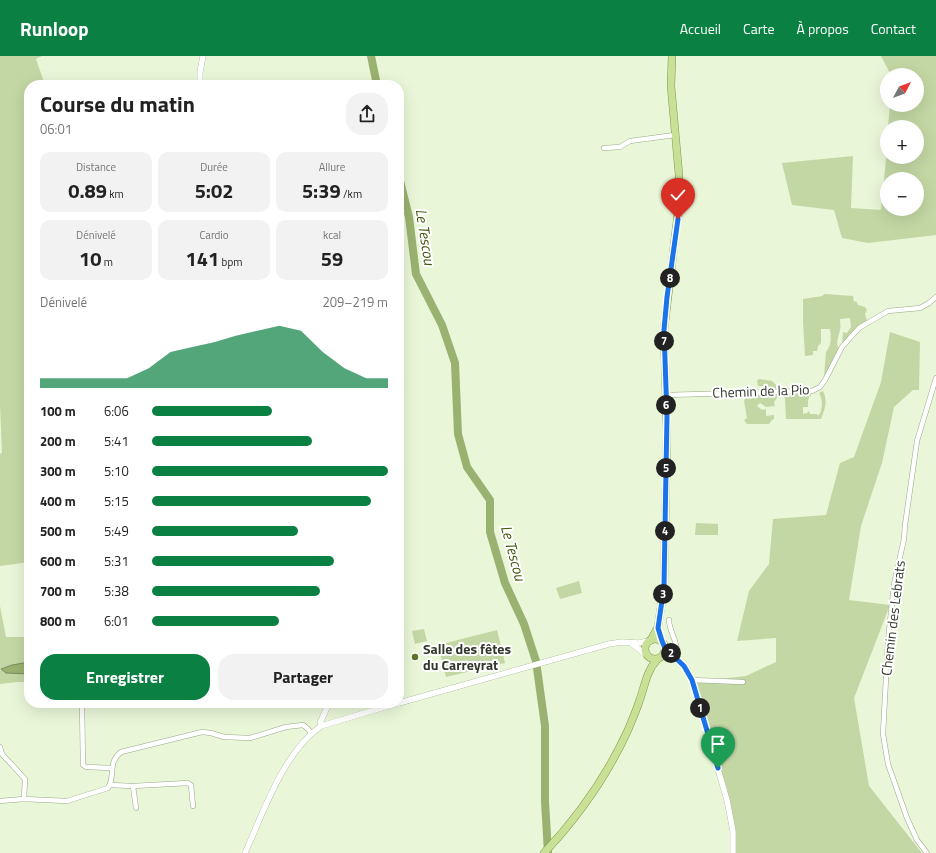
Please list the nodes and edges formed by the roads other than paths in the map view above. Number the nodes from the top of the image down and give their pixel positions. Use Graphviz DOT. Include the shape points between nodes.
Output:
graph roads {
  1 [pos="203,56"];
  2 [pos="672,56"];
  3 [pos="200,80"];
  4 [pos="675,135"];
  5 [pos="604,148"];
  6 [pos="936,297"];
  7 [pos="936,378"];
  8 [pos="666,395"];
  9 [pos="669,620"];
  10 [pos="658,628"];
  11 [pos="650,641"];
  12 [pos="631,643"];
  13 [pos="663,644"];
  14 [pos="646,654"];
  15 [pos="675,657"];
  16 [pos="660,658"];
  17 [pos="648,673"];
  18 [pos="692,680"];
  19 [pos="742,682"];
  20 [pos="404,701"];
  21 [pos="82,708"];
  22 [pos="327,708"];
  23 [pos="381,708"];
  24 [pos="321,726"];
  25 [pos="311,733"];
  26 [pos="0,747"];
  27 [pos="112,768"];
  28 [pos="110,785"];
  29 [pos="133,786"];
  30 [pos="24,799"];
  31 [pos="0,801"];
  32 [pos="193,806"];
  33 [pos="136,808"];
  34 [pos="245,853"];
  35 [pos="544,853"];
  36 [pos="733,853"];
  37 [pos="927,853"];
  1 -- 3 [label="street"];
  2 -- 4 [label="main road" via="671,86"];
  4 -- 5 [label="street" via="630,141 620,147"];
  4 -- 8 [label="main road" via="679,199 664,325"];
  6 -- 8 [label="street, Chemin de la Pio" via="920,308 888,311 859,328 842,347 820,388 812,391"];
  7 -- 37 [label="street, Chemin des Lebrats" via="917,441 904,539 894,584 883,734 888,764 907,818 917,840"];
  8 -- 10 [label="main road" via="664,587"];
  9 -- 15 [label="street" via="678,648"];
  10 -- 11 [label="main road"];
  10 -- 13 [label="main road"];
  11 -- 12 [label="street"];
  11 -- 13 [label="main road" via="656,639"];
  11 -- 14 [label="main road" via="645,647"];
  12 -- 14 [label="street"];
  12 -- 20 [label="street" via="609,644"];
  13 -- 15 [label="street"];
  13 -- 16 [label="main road"];
  14 -- 16 [label="main road" via="651,659"];
  14 -- 17 [label="main road"];
  15 -- 16 [label="street"];
  15 -- 18 [label="street"];
  16 -- 17 [label="main road"];
  17 -- 35 [label="main road" via="637,707 600,782 575,817"];
  18 -- 19 [label="street"];
  18 -- 36 [label="street" via="727,800 732,826"];
  21 -- 27 [label="street" via="83,765"];
  22 -- 24 [label="street" via="320,722"];
  23 -- 24 [label="street"];
  24 -- 25 [label="street"];
  25 -- 27 [label="street" via="303,725 286,727 250,738 224,737 202,732 121,752"];
  25 -- 34 [label="street" via="292,756"];
  26 -- 30 [label="street" via="2,754 25,779"];
  27 -- 28 [label="street"];
  28 -- 29 [label="street"];
  28 -- 30 [label="street" via="108,788 72,800"];
  29 -- 32 [label="street" via="188,784 191,785"];
  29 -- 33 [label="street"];
  30 -- 31 [label="street"];
}
